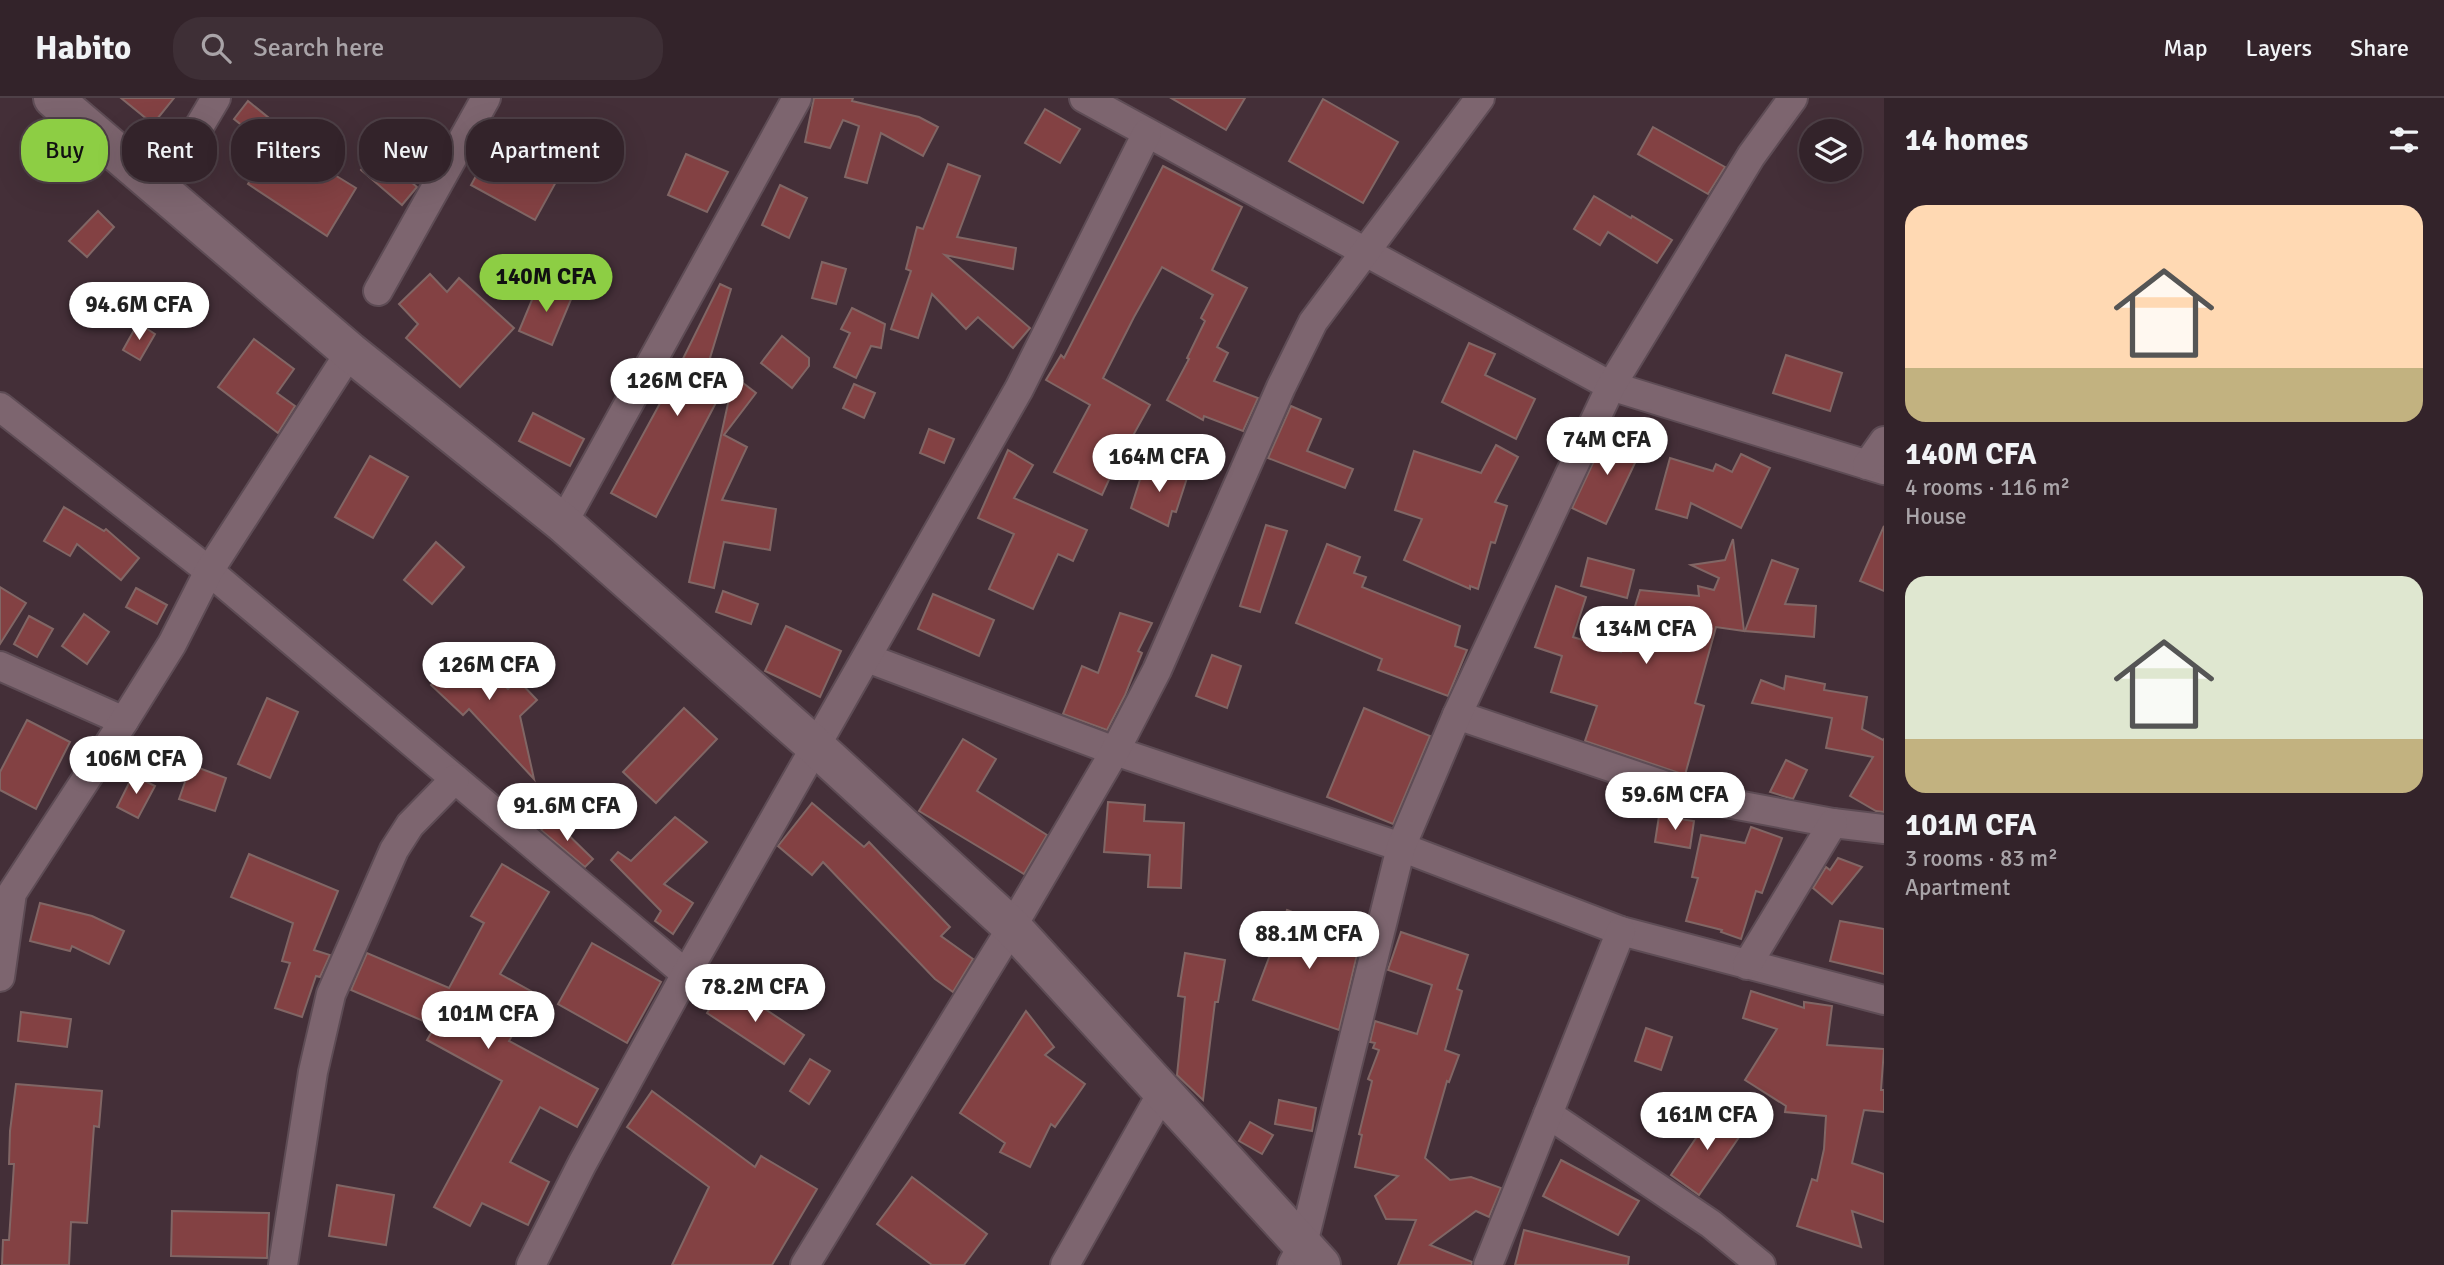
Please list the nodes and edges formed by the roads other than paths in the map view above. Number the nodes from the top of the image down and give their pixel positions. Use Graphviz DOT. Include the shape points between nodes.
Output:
graph roads {
  1 [pos="53,98"];
  2 [pos="216,98"];
  3 [pos="486,98"];
  4 [pos="797,98"];
  5 [pos="1084,98"];
  6 [pos="1480,98"];
  7 [pos="1793,98"];
  8 [pos="1147,132"];
  9 [pos="161,191"];
  10 [pos="1366,253"];
  11 [pos="377,291"];
  12 [pos="350,352"];
  13 [pos="1611,386"];
  14 [pos="0,407"];
  15 [pos="1884,441"];
  16 [pos="1875,468"];
  17 [pos="563,523"];
  18 [pos="209,571"];
  19 [pos="867,658"];
  20 [pos="0,666"];
  21 [pos="1457,715"];
  22 [pos="124,721"];
  23 [pos="815,746"];
  24 [pos="1115,751"];
  25 [pos="455,779"];
  26 [pos="1833,823"];
  27 [pos="1884,829"];
  28 [pos="1401,847"];
  29 [pos="6,892"];
  30 [pos="1012,927"];
  31 [pos="1621,930"];
  32 [pos="1747,965"];
  33 [pos="686,974"];
  34 [pos="0,977"];
  35 [pos="1884,1000"];
  36 [pos="1163,1093"];
  37 [pos="1548,1114"];
  38 [pos="1305,1258"];
  39 [pos="283,1265"];
  40 [pos="531,1265"];
  41 [pos="805,1265"];
  42 [pos="1065,1265"];
  43 [pos="1488,1265"];
  44 [pos="1761,1265"];
  1 -- 9 [label="street"];
  2 -- 9 [label="street"];
  3 -- 11 [label="street"];
  4 -- 17 [label="street"];
  5 -- 8 [label="street"];
  6 -- 10 [label="street"];
  7 -- 13 [label="street" via="1751,156"];
  8 -- 10 [label="street"];
  8 -- 19 [label="street" via="1019,388"];
  9 -- 12 [label="street"];
  10 -- 13 [label="street"];
  10 -- 24 [label="street" via="1313,322 1157,670"];
  12 -- 17 [label="street"];
  12 -- 18 [label="street"];
  13 -- 16 [label="street"];
  13 -- 21 [label="street"];
  14 -- 18 [label="street"];
  15 -- 16 [label="street"];
  17 -- 23 [label="street"];
  18 -- 22 [label="street" via="172,644"];
  18 -- 25 [label="street"];
  19 -- 23 [label="street"];
  19 -- 24 [label="street"];
  20 -- 22 [label="street"];
  21 -- 26 [label="street" via="1705,799"];
  21 -- 28 [label="street"];
  22 -- 29 [label="street"];
  23 -- 30 [label="street"];
  23 -- 33 [label="street"];
  24 -- 28 [label="street"];
  24 -- 30 [label="street"];
  25 -- 33 [label="street"];
  25 -- 39 [label="street" via="410,825 394,850 331,994 313,1072"];
  26 -- 27 [label="street"];
  26 -- 32 [label="street"];
  28 -- 31 [label="street"];
  28 -- 38 [label="street"];
  29 -- 34 [label="street"];
  30 -- 36 [label="street"];
  30 -- 41 [label="street"];
  31 -- 32 [label="street"];
  31 -- 37 [label="street"];
  32 -- 35 [label="street"];
  33 -- 40 [label="street"];
  36 -- 38 [label="street"];
  36 -- 42 [label="street"];
  37 -- 43 [label="street"];
  37 -- 44 [label="street" via="1711,1224"];
}
